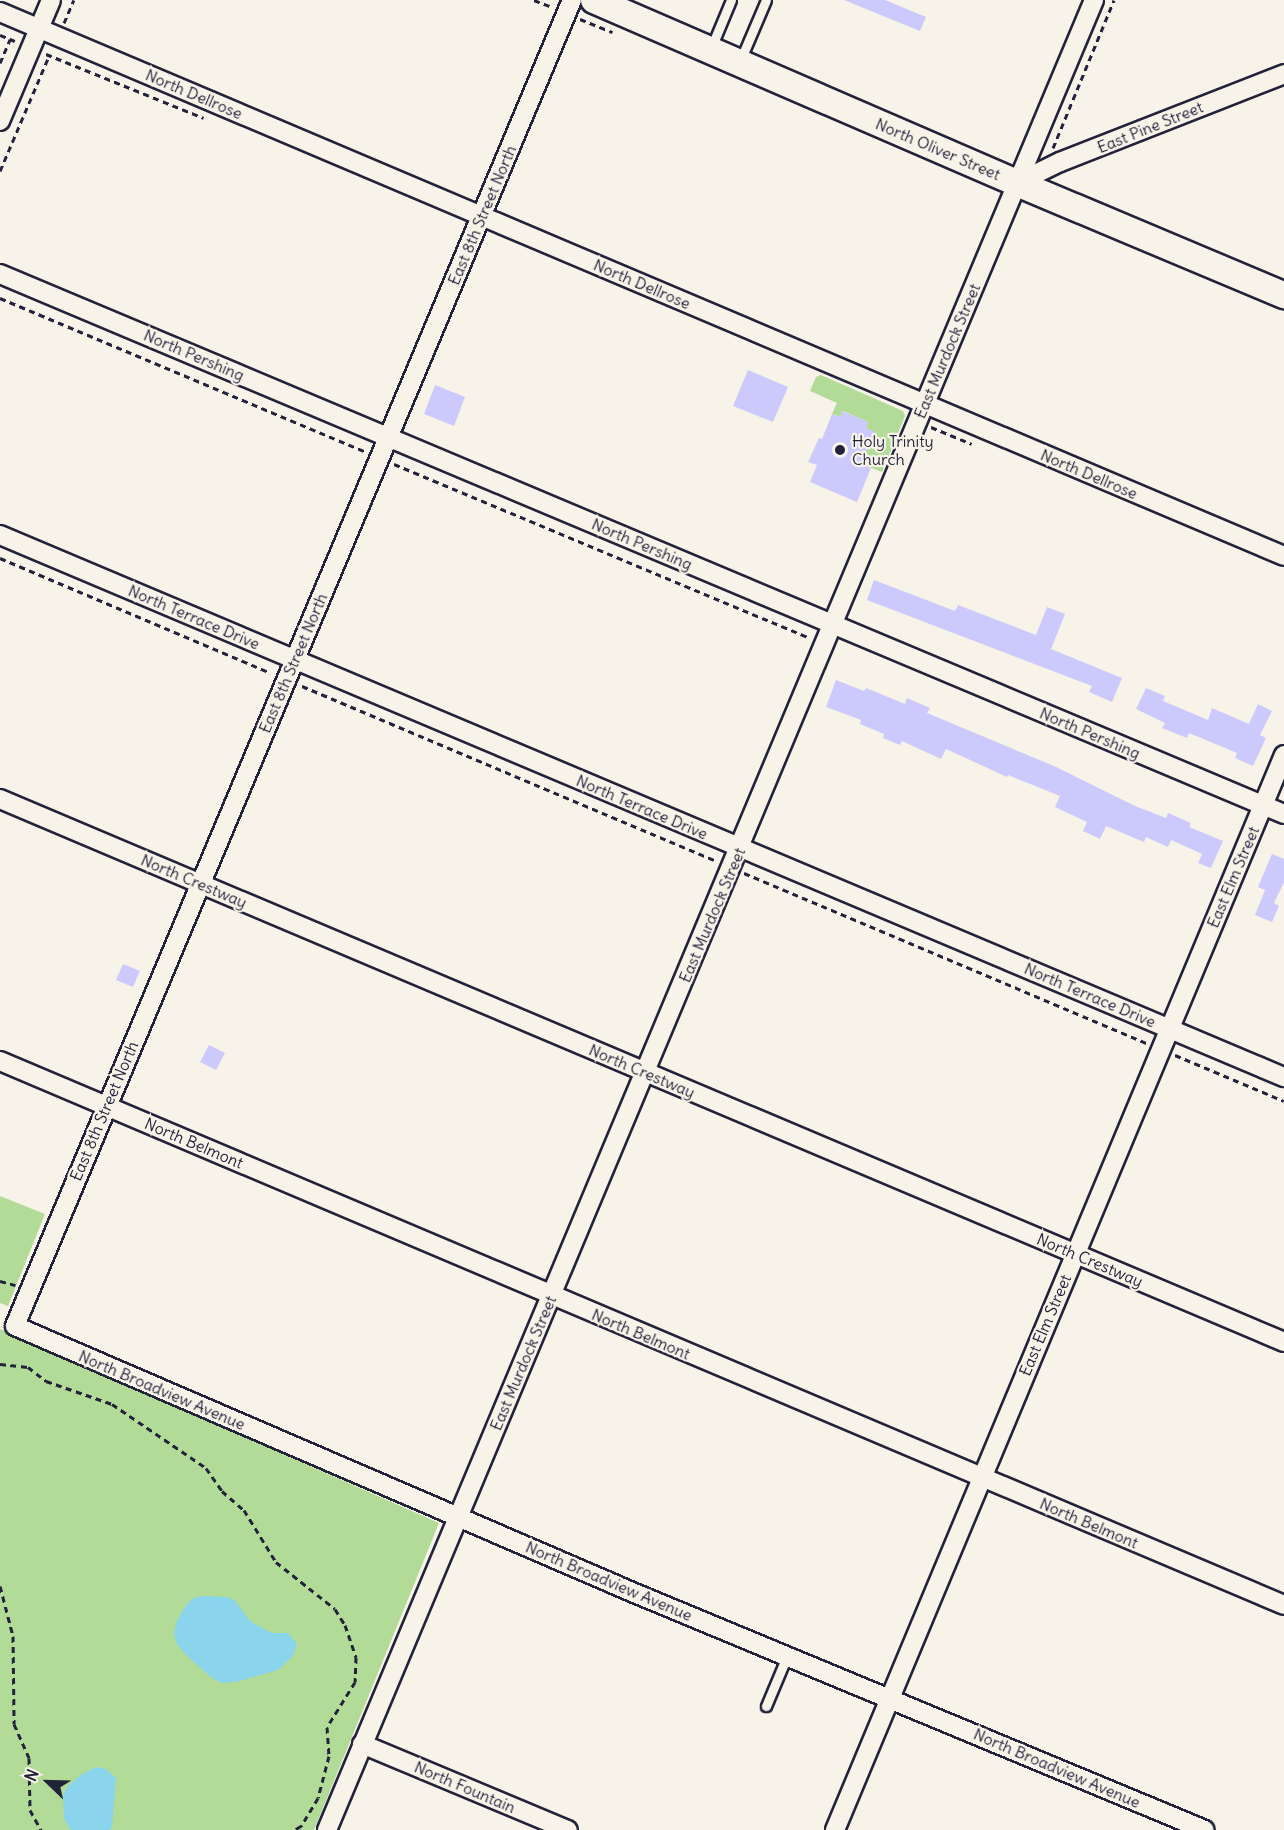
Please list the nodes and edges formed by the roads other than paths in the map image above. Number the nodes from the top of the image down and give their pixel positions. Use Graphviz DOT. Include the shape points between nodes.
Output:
graph roads {
  1 [pos="51,0"];
  2 [pos="572,0"];
  3 [pos="594,0"];
  4 [pos="731,0"];
  5 [pos="766,0"];
  6 [pos="1094,0"];
  7 [pos="0,12"];
  8 [pos="39,28"];
  9 [pos="710,50"];
  10 [pos="739,63"];
  11 [pos="1284,74"];
  12 [pos="0,121"];
  13 [pos="1017,183"];
  14 [pos="481,217"];
  15 [pos="0,274"];
  16 [pos="1284,295"];
  17 [pos="924,405"];
  18 [pos="389,437"];
  19 [pos="0,536"];
  20 [pos="1284,556"];
  21 [pos="833,624"];
  22 [pos="295,660"];
  23 [pos="1284,755"];
  24 [pos="0,799"];
  25 [pos="1263,806"];
  26 [pos="1284,814"];
  27 [pos="739,849"];
  28 [pos="200,884"];
  29 [pos="1169,1029"];
  30 [pos="0,1060"];
  31 [pos="646,1073"];
  32 [pos="1284,1077"];
  33 [pos="106,1106"];
  34 [pos="1075,1254"];
  35 [pos="552,1296"];
  36 [pos="15,1326"];
  37 [pos="1284,1341"];
  38 [pos="982,1478"];
  39 [pos="457,1516"];
  40 [pos="1284,1605"];
  41 [pos="788,1656"];
  42 [pos="891,1698"];
  43 [pos="766,1707"];
  44 [pos="362,1744"];
  45 [pos="327,1830"];
  46 [pos="568,1830"];
  47 [pos="835,1830"];
  48 [pos="1204,1830"];
  1 -- 8 [label="street"];
  2 -- 14 [label="street, East 8th Street North"];
  3 -- 9 [label="main road, North Oliver Street"];
  4 -- 9 [label="lane"];
  5 -- 10 [label="lane"];
  6 -- 13 [label="street, East Murdock Street"];
  7 -- 8 [label="street, North Dellrose"];
  8 -- 12 [label="street"];
  8 -- 14 [label="street, North Dellrose"];
  9 -- 10 [label="main road, North Oliver Street"];
  10 -- 13 [label="main road, North Oliver Street"];
  11 -- 13 [label="street, East Pine Street"];
  13 -- 16 [label="main road, North Oliver Street"];
  13 -- 17 [label="street, East Murdock Street"];
  14 -- 17 [label="street, North Dellrose"];
  14 -- 18 [label="street, East 8th Street North"];
  15 -- 18 [label="street, North Pershing"];
  17 -- 20 [label="street, North Dellrose"];
  17 -- 21 [label="street, East Murdock Street"];
  18 -- 21 [label="street, North Pershing"];
  18 -- 22 [label="street, East 8th Street North"];
  19 -- 22 [label="street, North Terrace Drive"];
  21 -- 25 [label="street, North Pershing"];
  21 -- 27 [label="street, East Murdock Street"];
  22 -- 27 [label="street, North Terrace Drive"];
  22 -- 28 [label="street, East 8th Street North"];
  23 -- 25 [label="street, East Elm Street"];
  24 -- 28 [label="street, North Crestway"];
  25 -- 26 [label="street, North Pershing"];
  25 -- 29 [label="street, East Elm Street"];
  27 -- 29 [label="street, North Terrace Drive"];
  27 -- 31 [label="street, East Murdock Street"];
  28 -- 31 [label="street, North Crestway"];
  28 -- 33 [label="street, East 8th Street North"];
  29 -- 32 [label="street, North Terrace Drive"];
  29 -- 34 [label="street, East Elm Street"];
  30 -- 33 [label="street, North Belmont"];
  31 -- 34 [label="street, North Crestway"];
  31 -- 35 [label="street, East Murdock Street"];
  33 -- 35 [label="street, North Belmont"];
  33 -- 36 [label="street, East 8th Street North"];
  34 -- 37 [label="street, North Crestway"];
  34 -- 38 [label="street, East Elm Street"];
  35 -- 38 [label="street, North Belmont"];
  35 -- 39 [label="street, East Murdock Street"];
  36 -- 39 [label="street, North Broadview Avenue"];
  38 -- 40 [label="street, North Belmont"];
  38 -- 42 [label="street, East Elm Street"];
  39 -- 41 [label="street, North Broadview Avenue"];
  39 -- 44 [label="street, East Murdock Street"];
  41 -- 42 [label="street, North Broadview Avenue"];
  41 -- 43 [label="lane"];
  42 -- 47 [label="street, East Elm Street"];
  42 -- 48 [label="street, North Broadview Avenue"];
  44 -- 45 [label="street, East Murdock Street"];
  44 -- 46 [label="street, North Fountain"];
}
